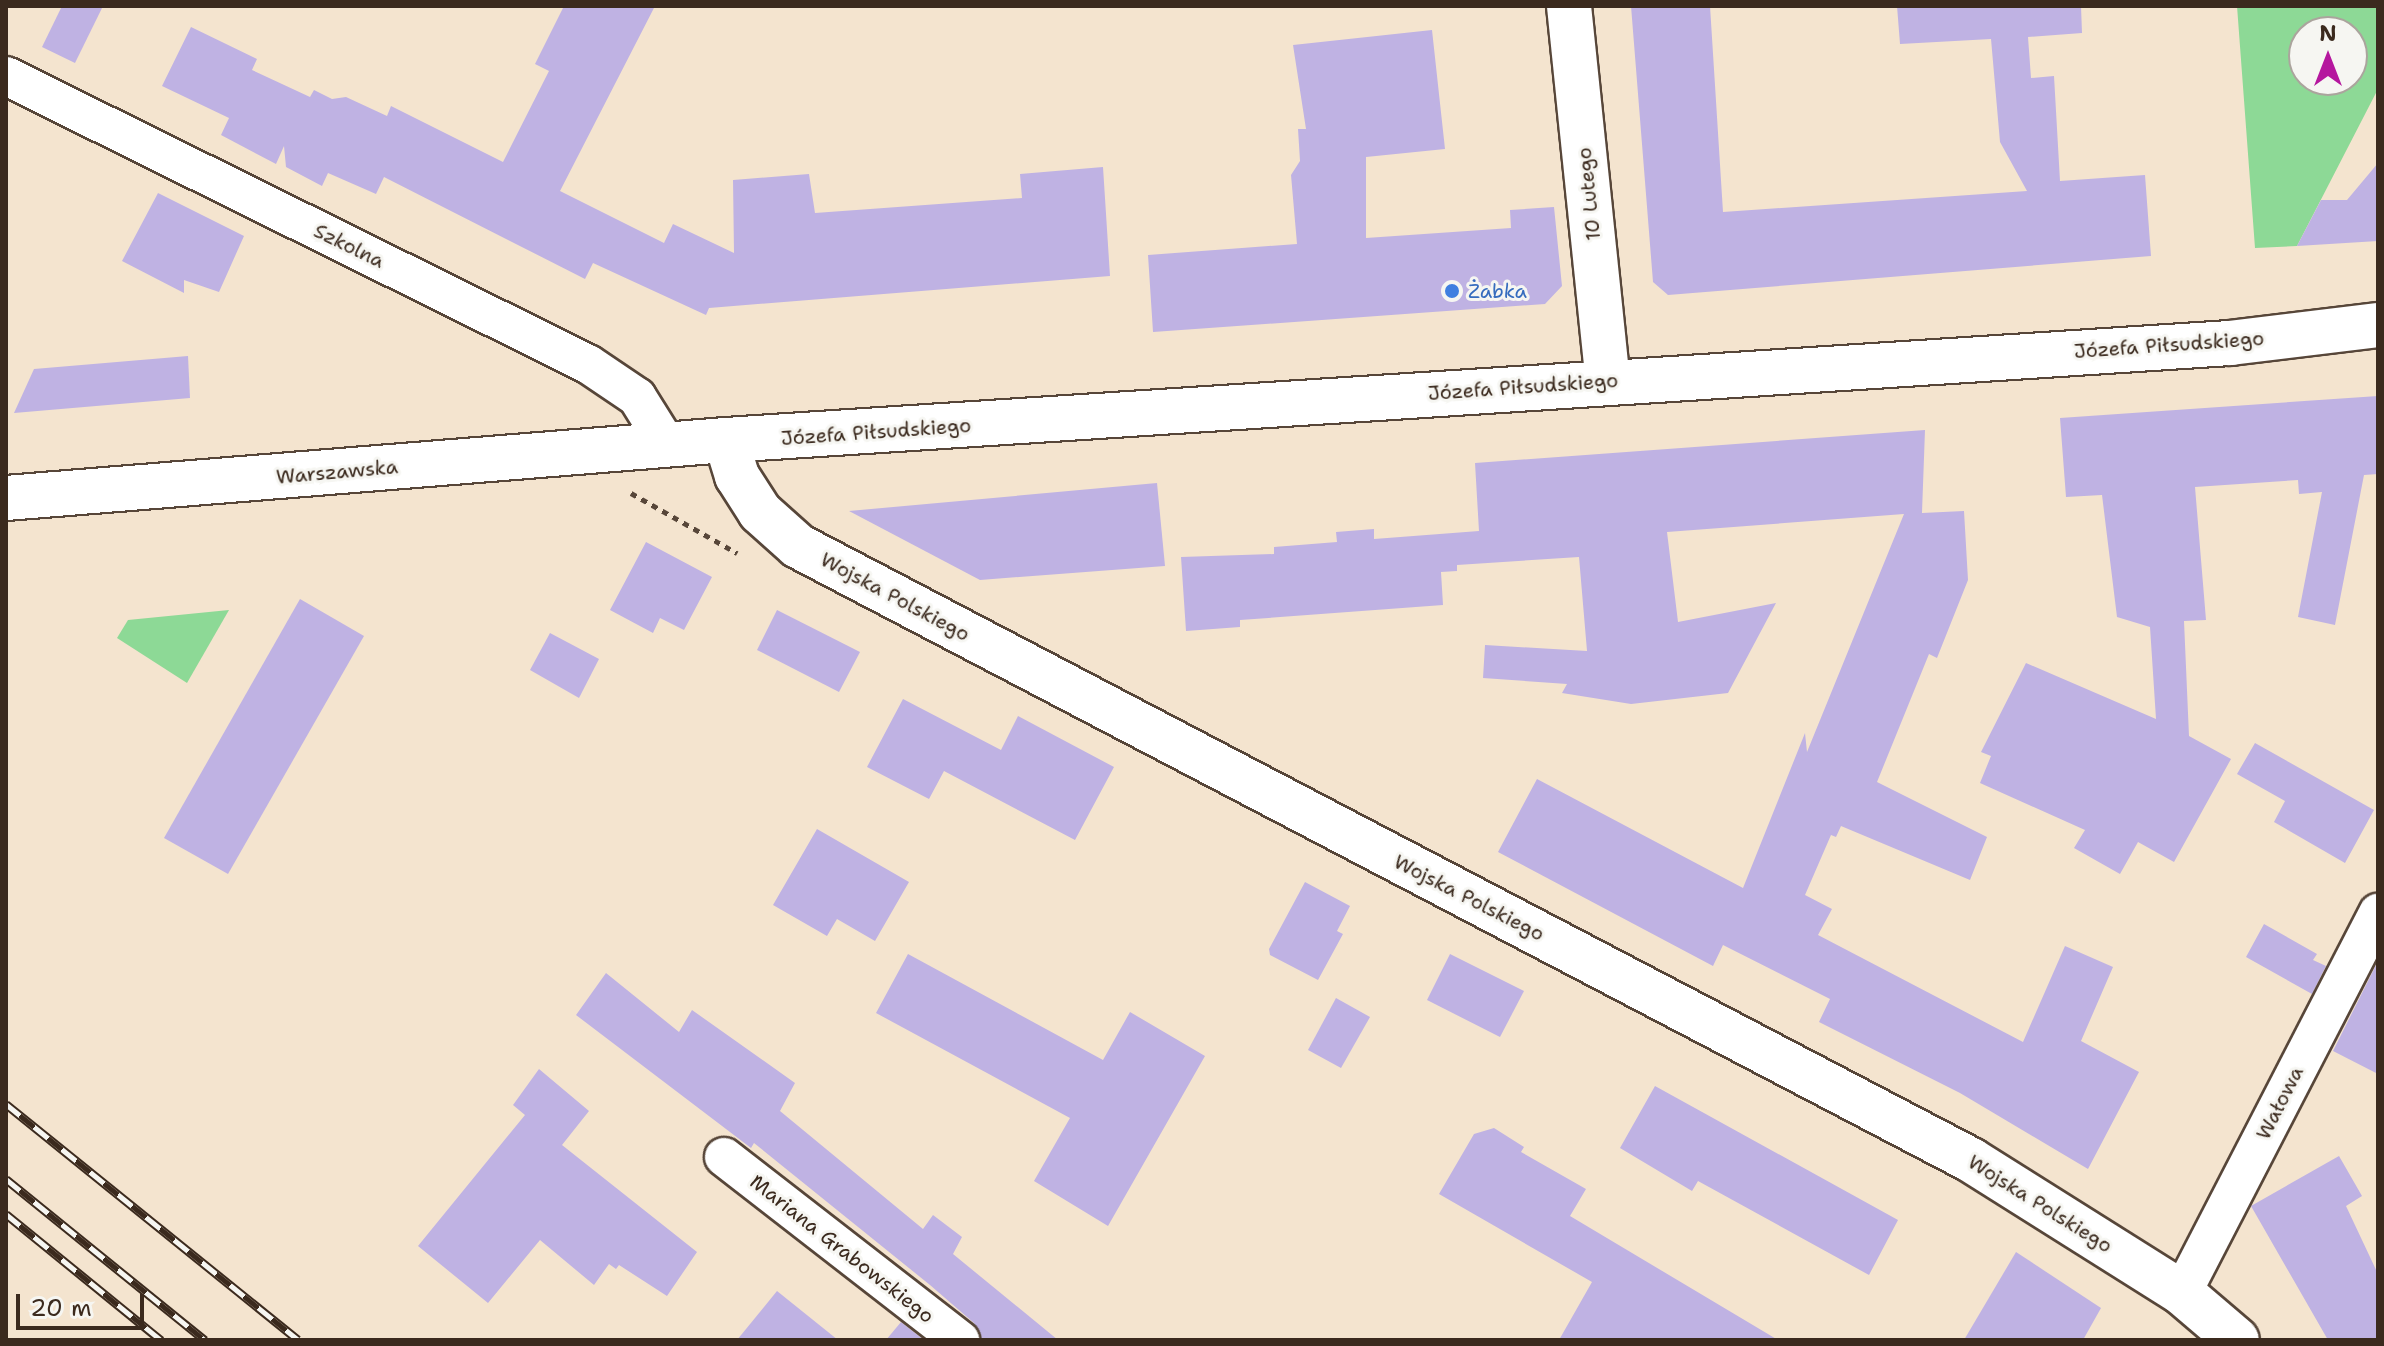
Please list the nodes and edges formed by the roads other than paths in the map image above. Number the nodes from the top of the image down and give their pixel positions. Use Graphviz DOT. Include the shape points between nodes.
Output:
graph roads {
  1 [pos="1569,6"];
  2 [pos="6,76"];
  3 [pos="2378,325"];
  4 [pos="1608,382"];
  5 [pos="726,440"];
  6 [pos="667,445"];
  7 [pos="6,498"];
  8 [pos="2378,913"];
  9 [pos="724,1157"];
  10 [pos="2182,1293"];
  11 [pos="960,1340"];
  12 [pos="2237,1340"];
  1 -- 4 [label="main road, 10 Lutego"];
  2 -- 6 [label="street, Szkolna" via="588,364 637,397"];
  3 -- 4 [label="main road, Józefa Piłsudskiego" via="2230,343"];
  4 -- 5 [label="main road, Józefa Piłsudskiego"];
  5 -- 6 [label="main road, Józefa Piłsudskiego"];
  5 -- 10 [label="main road, Wojska Polskiego" via="737,476 760,512 798,546 1971,1160"];
  6 -- 7 [label="main road, Warszawska"];
  8 -- 10 [label="street, Wałowa"];
  9 -- 11 [label="street, Mariana Grabowskiego"];
  10 -- 12 [label="main road, Wojska Polskiego"];
}
